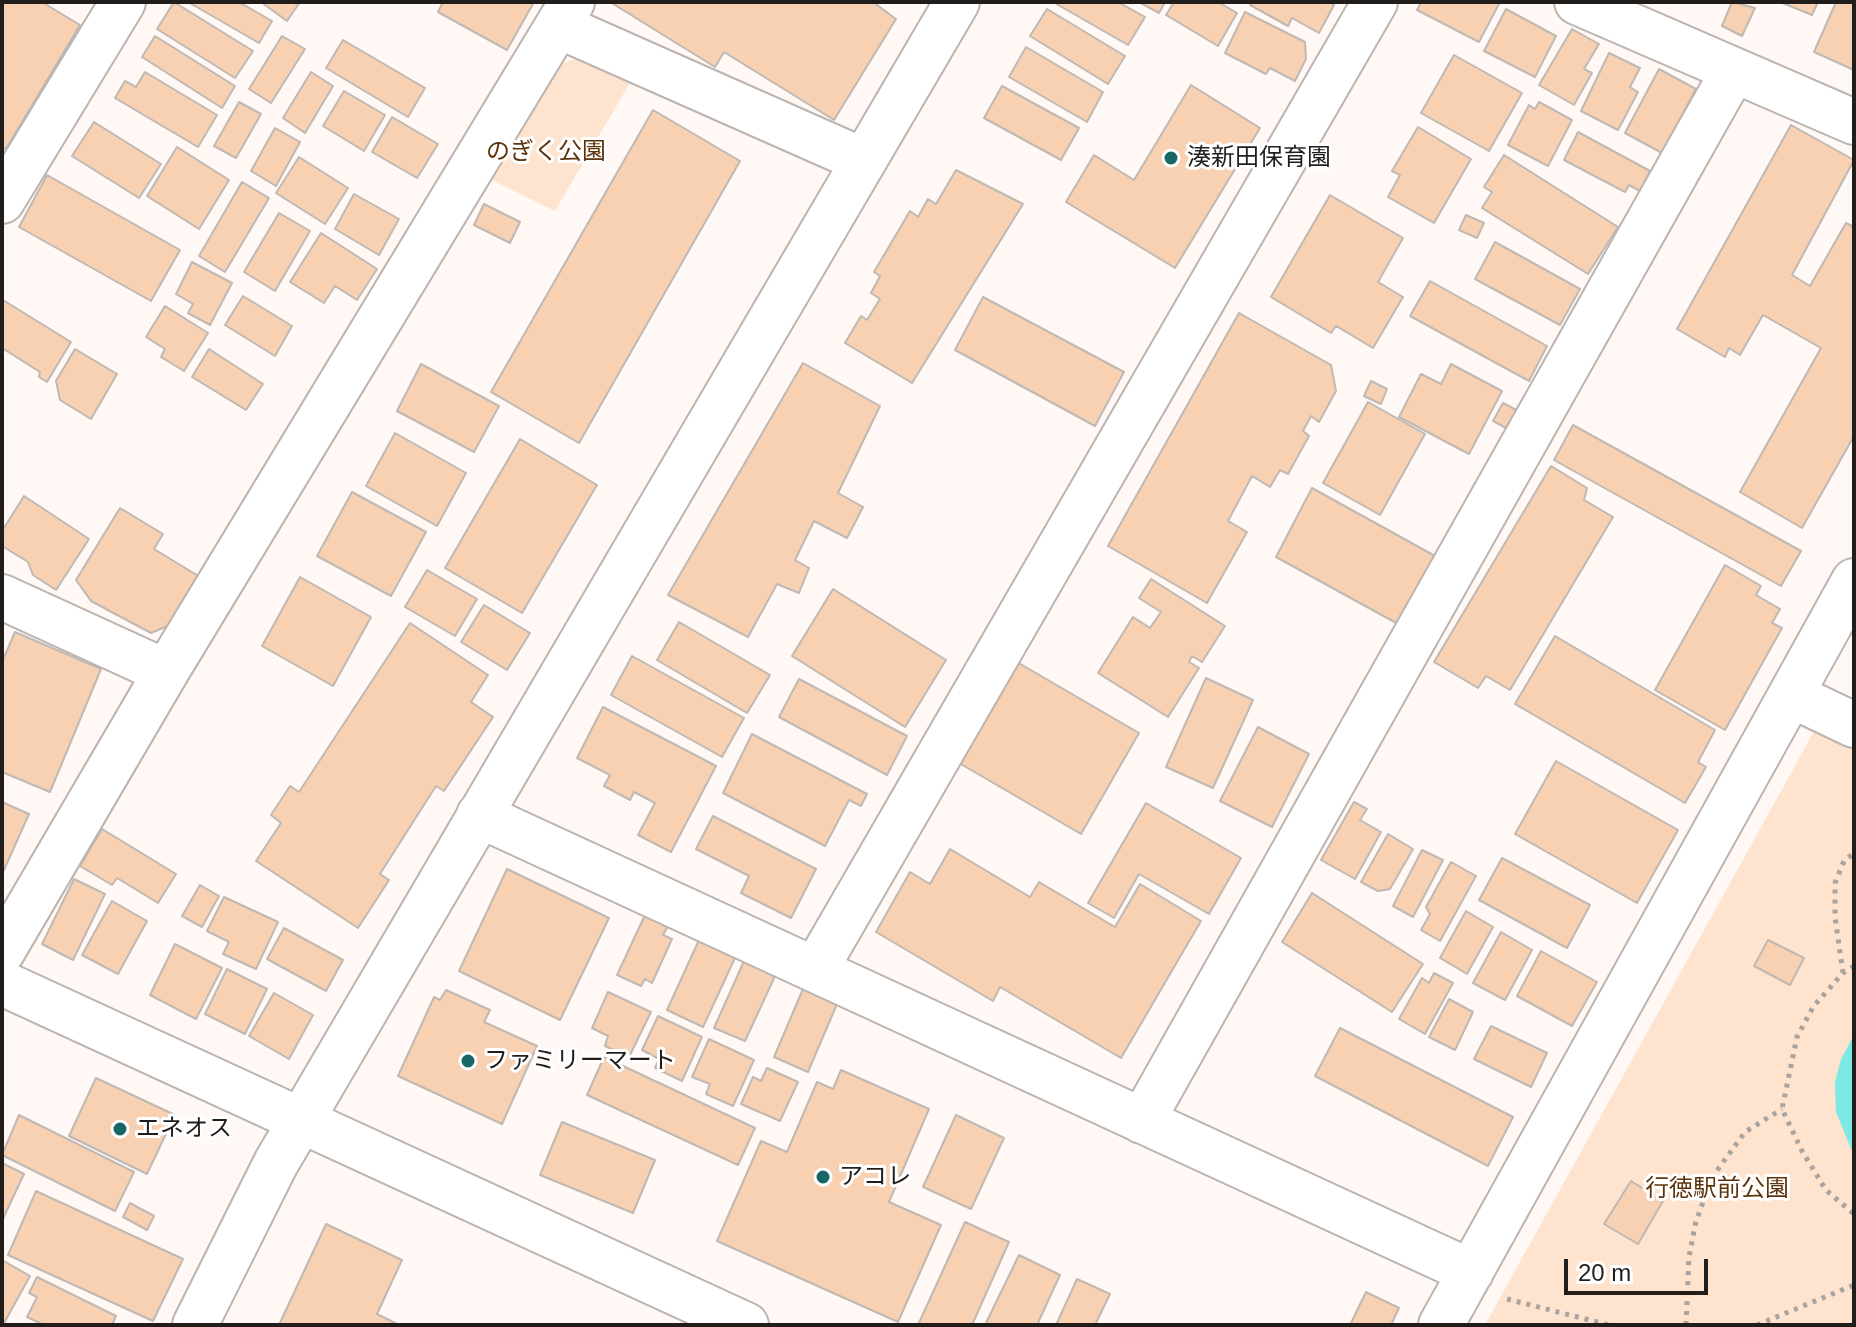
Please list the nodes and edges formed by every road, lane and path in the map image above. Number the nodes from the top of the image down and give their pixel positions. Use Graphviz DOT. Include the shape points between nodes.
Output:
graph roads {
  1 [pos="123,2"];
  2 [pos="957,2"];
  3 [pos="1375,2"];
  4 [pos="1577,2"];
  5 [pos="566,14"];
  6 [pos="1734,70"];
  7 [pos="1854,122"];
  8 [pos="864,161"];
  9 [pos="2,201"];
  10 [pos="1854,581"];
  11 [pos="2,597"];
  12 [pos="166,672"];
  13 [pos="1791,695"];
  14 [pos="1854,725"];
  15 [pos="479,815"];
  16 [pos="1854,853"];
  17 [pos="2,952"];
  18 [pos="1854,966"];
  19 [pos="815,970"];
  20 [pos="1843,973"];
  21 [pos="2,983"];
  22 [pos="1782,1109"];
  23 [pos="302,1120"];
  24 [pos="1142,1121"];
  25 [pos="1854,1214"];
  26 [pos="1486,1285"];
  27 [pos="1854,1285"];
  28 [pos="195,1325"];
  29 [pos="746,1325"];
  30 [pos="1441,1325"];
  31 [pos="1609,1325"];
  32 [pos="1686,1325"];
  33 [pos="1757,1325"];
  1 -- 9 [label="street"];
  2 -- 8 [label="street"];
  3 -- 19 [label="street"];
  4 -- 6 [label="street"];
  5 -- 8 [label="street"];
  5 -- 12 [label="street"];
  6 -- 7 [label="street"];
  6 -- 24 [label="street"];
  8 -- 15 [label="street"];
  10 -- 13 [label="street"];
  11 -- 12 [label="street"];
  12 -- 17 [label="street"];
  13 -- 14 [label="street"];
  13 -- 26 [label="street"];
  15 -- 19 [label="street"];
  15 -- 23 [label="street"];
  16 -- 20 [label="path" via="1844,861 1835,883"];
  18 -- 20 [label="path"];
  19 -- 24 [label="street"];
  20 -- 22 [label="path" via="1813,1007 1797,1037"];
  21 -- 23 [label="street"];
  22 -- 25 [label="path" via="1826,1190"];
  22 -- 32 [label="path" via="1745,1132 1713,1176 1689,1257"];
  23 -- 28 [label="street"];
  23 -- 29 [label="street"];
  24 -- 26 [label="street"];
  26 -- 30 [label="street"];
  26 -- 31 [label="path"];
  27 -- 33 [label="path"];
}
